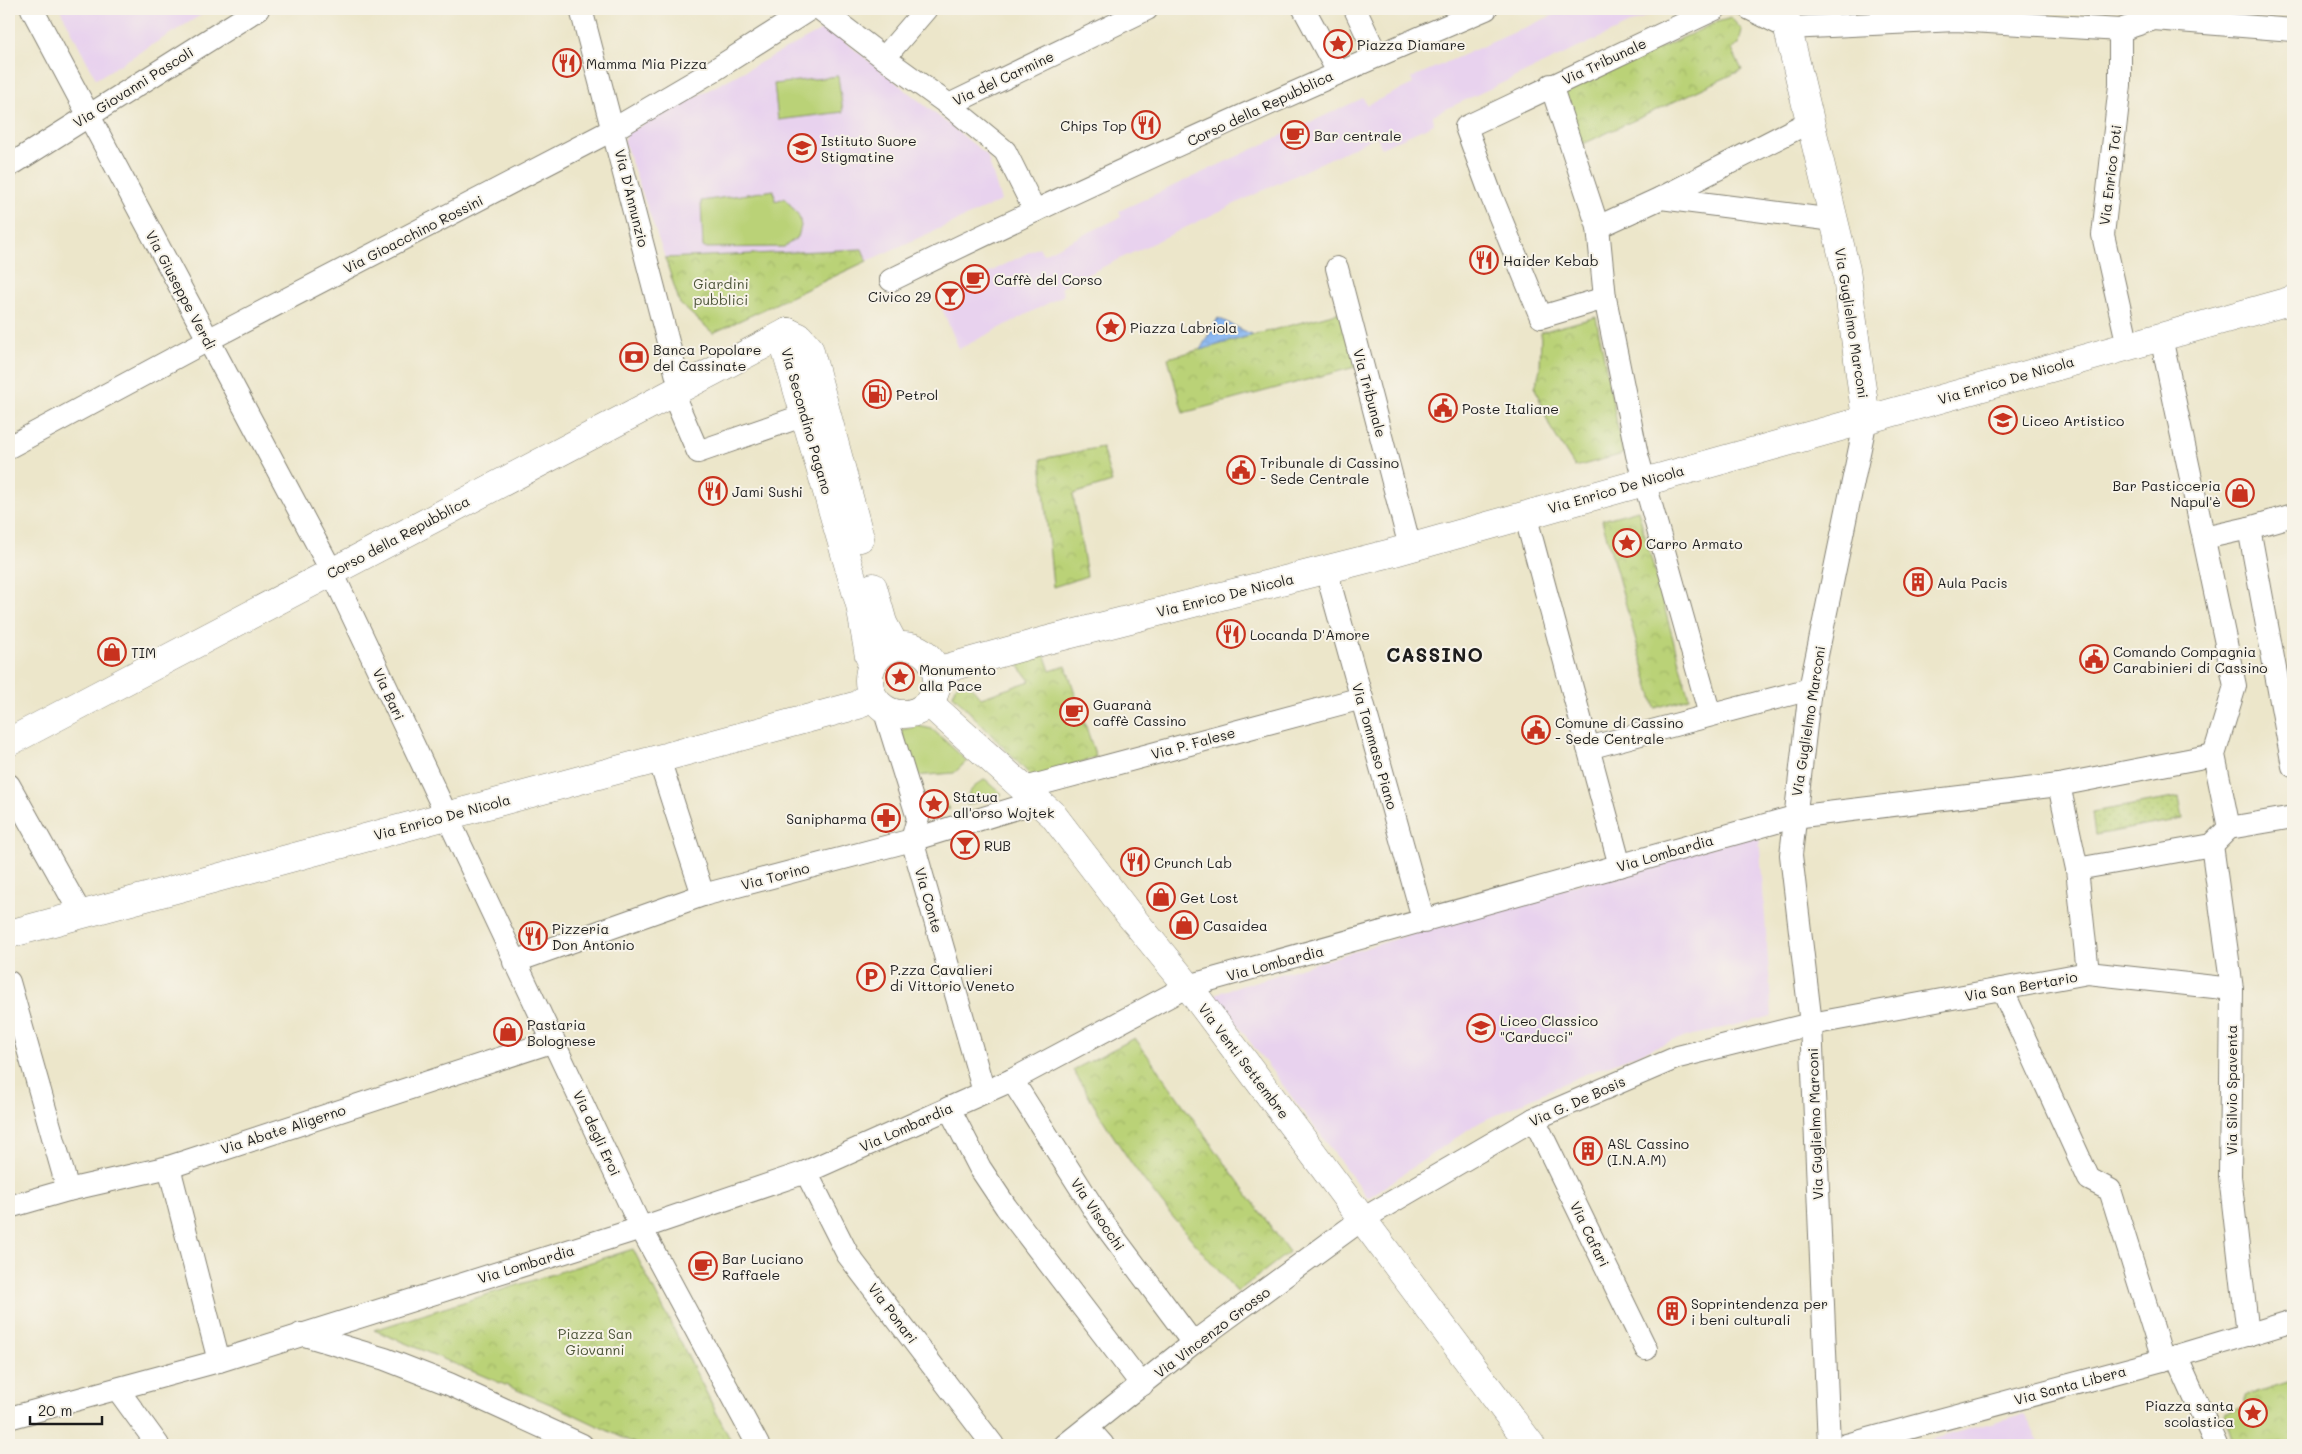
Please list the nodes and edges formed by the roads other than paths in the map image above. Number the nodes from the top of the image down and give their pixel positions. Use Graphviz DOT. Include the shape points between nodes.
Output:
graph roads {
  1 [pos="32,9"];
  2 [pos="258,9"];
  3 [pos="581,9"];
  4 [pos="810,9"];
  5 [pos="820,9"];
  6 [pos="926,9"];
  7 [pos="1304,9"];
  8 [pos="1355,9"];
  9 [pos="1486,9"];
  10 [pos="1715,9"];
  11 [pos="1750,9"];
  12 [pos="1141,10"];
  13 [pos="2155,14"];
  14 [pos="1786,19"];
  15 [pos="2120,30"];
  16 [pos="2293,30"];
  17 [pos="1377,56"];
  18 [pos="884,58"];
  19 [pos="1338,72"];
  20 [pos="1550,86"];
  21 [pos="949,105"];
  22 [pos="88,116"];
  23 [pos="1811,122"];
  24 [pos="614,129"];
  25 [pos="9,166"];
  26 [pos="1661,198"];
  27 [pos="1035,211"];
  28 [pos="1834,220"];
  29 [pos="1598,227"];
  30 [pos="1337,268"];
  31 [pos="890,280"];
  32 [pos="1605,298"];
  33 [pos="2293,300"];
  34 [pos="788,332"];
  35 [pos="2161,337"];
  36 [pos="208,340"];
  37 [pos="2128,346"];
  38 [pos="676,390"];
  39 [pos="805,415"];
  40 [pos="1866,419"];
  41 [pos="9,447"];
  42 [pos="1645,481"];
  43 [pos="1525,514"];
  44 [pos="2293,515"];
  45 [pos="2249,528"];
  46 [pos="2204,538"];
  47 [pos="1410,547"];
  48 [pos="1326,570"];
  49 [pos="332,572"];
  50 [pos="885,653"];
  51 [pos="936,671"];
  52 [pos="1810,690"];
  53 [pos="1362,698"];
  54 [pos="878,701"];
  55 [pos="929,703"];
  56 [pos="1710,715"];
  57 [pos="9,742"];
  58 [pos="1588,748"];
  59 [pos="2214,755"];
  60 [pos="659,759"];
  61 [pos="2293,766"];
  62 [pos="9,784"];
  63 [pos="2059,785"];
  64 [pos="1032,795"];
  65 [pos="447,816"];
  66 [pos="1794,817"];
  67 [pos="2293,817"];
  68 [pos="2229,828"];
  69 [pos="912,840"];
  70 [pos="2212,845"];
  71 [pos="1620,866"];
  72 [pos="2077,869"];
  73 [pos="703,896"];
  74 [pos="81,914"];
  75 [pos="1424,922"];
  76 [pos="9,934"];
  77 [pos="514,962"];
  78 [pos="2088,974"];
  79 [pos="9,982"];
  80 [pos="1188,986"];
  81 [pos="2002,989"];
  82 [pos="2232,989"];
  83 [pos="1811,1024"];
  84 [pos="554,1041"];
  85 [pos="1012,1080"];
  86 [pos="984,1092"];
  87 [pos="949,1108"];
  88 [pos="1534,1120"];
  89 [pos="169,1167"];
  90 [pos="806,1172"];
  91 [pos="68,1190"];
  92 [pos="9,1207"];
  93 [pos="1361,1220"];
  94 [pos="641,1228"];
  95 [pos="2293,1321"];
  96 [pos="301,1334"];
  97 [pos="2248,1335"];
  98 [pos="1193,1343"];
  99 [pos="1646,1348"];
  100 [pos="2169,1358"];
  101 [pos="219,1361"];
  102 [pos="1142,1385"];
  103 [pos="118,1390"];
  104 [pos="9,1418"];
  105 [pos="1088,1428"];
  106 [pos="158,1445"];
  107 [pos="582,1445"];
  108 [pos="758,1445"];
  109 [pos="992,1445"];
  110 [pos="1065,1445"];
  111 [pos="1103,1445"];
  112 [pos="1531,1445"];
  113 [pos="1829,1445"];
  114 [pos="1846,1445"];
  115 [pos="2216,1445"];
  1 -- 22 [label="street, Via Giuseppe Verdi"];
  2 -- 22 [label="street, Via Giovanni Pascoli"];
  3 -- 24 [label="street, Via D'Annunzio"];
  4 -- 24 [label="street, Via Gioacchino Rossini"];
  5 -- 18 [label="street, Via del Carmine"];
  6 -- 18 [label="street"];
  7 -- 19 [label="street"];
  8 -- 17 [label="street"];
  9 -- 17 [label="street, Corso della Repubblica"];
  10 -- 20 [label="street, Via Tribunale"];
  11 -- 14 [label="street"];
  12 -- 21 [label="street, Via del Carmine"];
  13 -- 15 [label="street"];
  13 -- 16 [label="street"];
  14 -- 15 [label="street" via="1956,20"];
  14 -- 23 [label="main road, Via Guglielmo Marconi"];
  15 -- 37 [label="street, Via Enrico Toti" via="2120,85 2103,234"];
  17 -- 19 [label="street, Corso della Repubblica"];
  18 -- 21 [label="street, Via del Carmine"];
  19 -- 27 [label="street, Corso della Repubblica"];
  20 -- 29 [label="street"];
  20 -- 32 [label="street, Via Tribunale" via="1466,127 1541,317"];
  21 -- 27 [label="street" via="1006,151"];
  22 -- 25 [label="street, Via Giovanni Pascoli"];
  22 -- 36 [label="street, Via Giuseppe Verdi"];
  23 -- 26 [label="street"];
  23 -- 28 [label="main road, Via Guglielmo Marconi"];
  24 -- 36 [label="street, Via Gioacchino Rossini"];
  24 -- 38 [label="street, Via D'Annunzio"];
  26 -- 28 [label="street"];
  26 -- 29 [label="street"];
  27 -- 31 [label="street, Corso della Repubblica"];
  28 -- 40 [label="main road, Via Guglielmo Marconi" via="1846,270"];
  29 -- 32 [label="street"];
  30 -- 47 [label="street, Via Tribunale"];
  32 -- 42 [label="street"];
  33 -- 35 [label="main road, Via Enrico De Nicola"];
  34 -- 38 [label="main road, Corso della Repubblica"];
  34 -- 39 [label="main road, Via Secondino Pagano" via="784,344"];
  34 -- 50 [label="main road, Via Secondino Pagano" via="799,337 809,348 882,623"];
  35 -- 37 [label="main road, Via Enrico De Nicola"];
  35 -- 46 [label="street"];
  36 -- 41 [label="street, Via Gioacchino Rossini"];
  36 -- 49 [label="street, Via Giuseppe Verdi"];
  37 -- 40 [label="main road, Via Enrico De Nicola"];
  38 -- 39 [label="street, Via D'Annunzio" via="698,452"];
  38 -- 49 [label="main road, Corso della Repubblica"];
  39 -- 50 [label="main road, Via Secondino Pagano" via="860,604 869,656"];
  40 -- 42 [label="main road, Via Enrico De Nicola"];
  40 -- 52 [label="street, Via Guglielmo Marconi"];
  42 -- 43 [label="main road, Via Enrico De Nicola"];
  42 -- 56 [label="street"];
  43 -- 47 [label="main road, Via Enrico De Nicola"];
  43 -- 58 [label="street"];
  44 -- 45 [label="street"];
  45 -- 46 [label="street"];
  45 -- 61 [label="street"];
  46 -- 59 [label="street" via="2235,686"];
  47 -- 48 [label="main road, Via Enrico De Nicola"];
  48 -- 51 [label="main road, Via Enrico De Nicola"];
  48 -- 53 [label="street, Via Tommaso Piano"];
  49 -- 57 [label="main road, Corso della Repubblica"];
  49 -- 65 [label="street, Via Bari"];
  50 -- 51 [label="main road" via="916,648 932,661"];
  50 -- 54 [label="main road" via="870,670 868,682"];
  51 -- 55 [label="main road" via="936,688"];
  52 -- 56 [label="street"];
  52 -- 66 [label="street, Via Guglielmo Marconi"];
  53 -- 64 [label="street, Via P. Falese"];
  53 -- 75 [label="street, Via Tommaso Piano"];
  54 -- 55 [label="main road" via="903,714 912,713"];
  54 -- 60 [label="main road, Via Enrico De Nicola"];
  54 -- 69 [label="street, Via Conte" via="918,818"];
  55 -- 64 [label="main road, Via Venti Settembre"];
  56 -- 58 [label="street"];
  58 -- 71 [label="street"];
  59 -- 63 [label="street, Via Lombardia"];
  59 -- 68 [label="street"];
  60 -- 65 [label="main road, Via Enrico De Nicola"];
  60 -- 73 [label="street"];
  62 -- 74 [label="street"];
  63 -- 66 [label="street, Via Lombardia"];
  63 -- 72 [label="street"];
  64 -- 69 [label="street, Via Torino"];
  64 -- 80 [label="main road, Via Venti Settembre" via="1053,815"];
  65 -- 74 [label="main road, Via Enrico De Nicola"];
  65 -- 77 [label="street, Via degli Eroi"];
  66 -- 71 [label="street, Via Lombardia"];
  66 -- 83 [label="street, Via Guglielmo Marconi" via="1791,855"];
  67 -- 68 [label="street"];
  68 -- 70 [label="street"];
  69 -- 73 [label="street, Via Torino"];
  69 -- 86 [label="street, Via Conte"];
  70 -- 72 [label="street"];
  70 -- 82 [label="street, Via Silvio Spaventa"];
  71 -- 75 [label="street, Via Lombardia"];
  72 -- 78 [label="street"];
  73 -- 77 [label="street, Via Torino"];
  74 -- 76 [label="main road, Via Enrico De Nicola"];
  75 -- 80 [label="street, Via Lombardia"];
  77 -- 84 [label="street, Via degli Eroi"];
  78 -- 81 [label="street, Via San Bertario"];
  78 -- 82 [label="street, Via San Bertario"];
  79 -- 91 [label="street"];
  80 -- 85 [label="street, Via Lombardia"];
  80 -- 93 [label="main road, Via Venti Settembre"];
  81 -- 83 [label="street, Via San Bertario"];
  81 -- 100 [label="street" via="2088,1179 2110,1190"];
  82 -- 97 [label="street, Via Silvio Spaventa" via="2230,1176"];
  83 -- 88 [label="street, Via G. De Bosis" via="1678,1056"];
  83 -- 113 [label="street, Via Guglielmo Marconi"];
  84 -- 89 [label="street, Via Abate Aligerno"];
  84 -- 94 [label="street, Via degli Eroi"];
  85 -- 86 [label="street, Via Lombardia"];
  85 -- 98 [label="street, Via Visocchi" via="1101,1220"];
  86 -- 87 [label="street, Via Lombardia"];
  87 -- 90 [label="street, Via Lombardia"];
  87 -- 102 [label="street" via="980,1168 1006,1207"];
  88 -- 93 [label="street, Via G. De Bosis"];
  88 -- 99 [label="street, Via Cafari"];
  89 -- 91 [label="street, Via Abate Aligerno"];
  89 -- 101 [label="street"];
  90 -- 94 [label="street, Via Lombardia"];
  90 -- 109 [label="street, Via Ponari" via="848,1255"];
  91 -- 92 [label="street, Via Abate Aligerno"];
  93 -- 98 [label="street, Via Vincenzo Grosso"];
  93 -- 112 [label="main road, Via Venti Settembre"];
  94 -- 96 [label="street, Via Lombardia"];
  94 -- 108 [label="street, Via degli Eroi"];
  95 -- 97 [label="street, Via Santa Libera"];
  96 -- 101 [label="street, Via Lombardia"];
  96 -- 107 [label="street" via="385,1359 449,1384"];
  97 -- 100 [label="street, Via Santa Libera"];
  98 -- 102 [label="street, Via Vincenzo Grosso"];
  100 -- 114 [label="street, Via Santa Libera"];
  100 -- 115 [label="street"];
  101 -- 103 [label="street, Via Lombardia"];
  102 -- 105 [label="street, Via Vincenzo Grosso"];
  103 -- 104 [label="street, Via Lombardia"];
  103 -- 106 [label="street"];
  105 -- 110 [label="street, Via Vincenzo Grosso"];
  105 -- 111 [label="street"];
}
